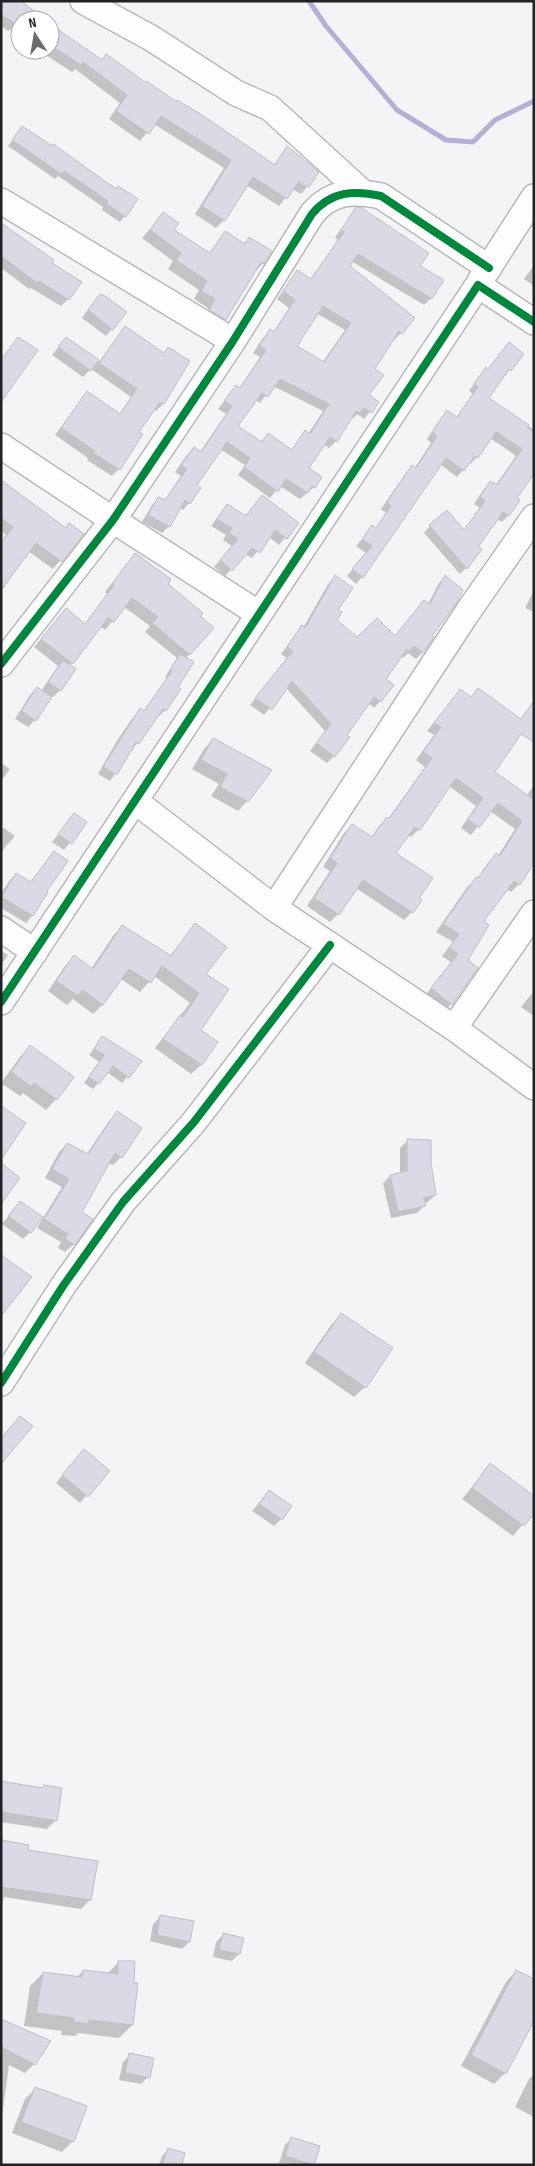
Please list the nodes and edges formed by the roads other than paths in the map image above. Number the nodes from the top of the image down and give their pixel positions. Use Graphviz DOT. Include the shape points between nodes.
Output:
graph roads {
  1 [pos="83,1"];
  2 [pos="362,192"];
  3 [pos="534,197"];
  4 [pos="1,201"];
  5 [pos="483,277"];
  6 [pos="534,322"];
  7 [pos="233,341"];
  8 [pos="1,446"];
  9 [pos="534,517"];
  10 [pos="113,520"];
  11 [pos="259,614"];
  12 [pos="1,664"];
  13 [pos="135,801"];
  14 [pos="274,908"];
  15 [pos="534,913"];
  16 [pos="1,929"];
  17 [pos="330,945"];
  18 [pos="35,952"];
  19 [pos="1,1002"];
  20 [pos="454,1028"];
  21 [pos="534,1088"];
  22 [pos="1,1383"];
  1 -- 2 [label="street" via="151,38 236,93 270,108"];
  2 -- 5 [label="street" via="381,196"];
  2 -- 7 [label="street" via="333,196 318,206"];
  3 -- 5 [label="street"];
  4 -- 7 [label="street"];
  5 -- 6 [label="street"];
  5 -- 11 [label="street"];
  7 -- 10 [label="street"];
  8 -- 10 [label="street"];
  9 -- 14 [label="street" via="467,613"];
  10 -- 11 [label="street"];
  10 -- 12 [label="street"];
  11 -- 13 [label="street"];
  13 -- 14 [label="street"];
  13 -- 18 [label="street"];
  14 -- 17 [label="street"];
  15 -- 20 [label="street"];
  16 -- 18 [label="street"];
  17 -- 20 [label="street"];
  17 -- 22 [label="street" via="194,1122 123,1202 63,1286"];
  18 -- 19 [label="street"];
  20 -- 21 [label="street"];
}
